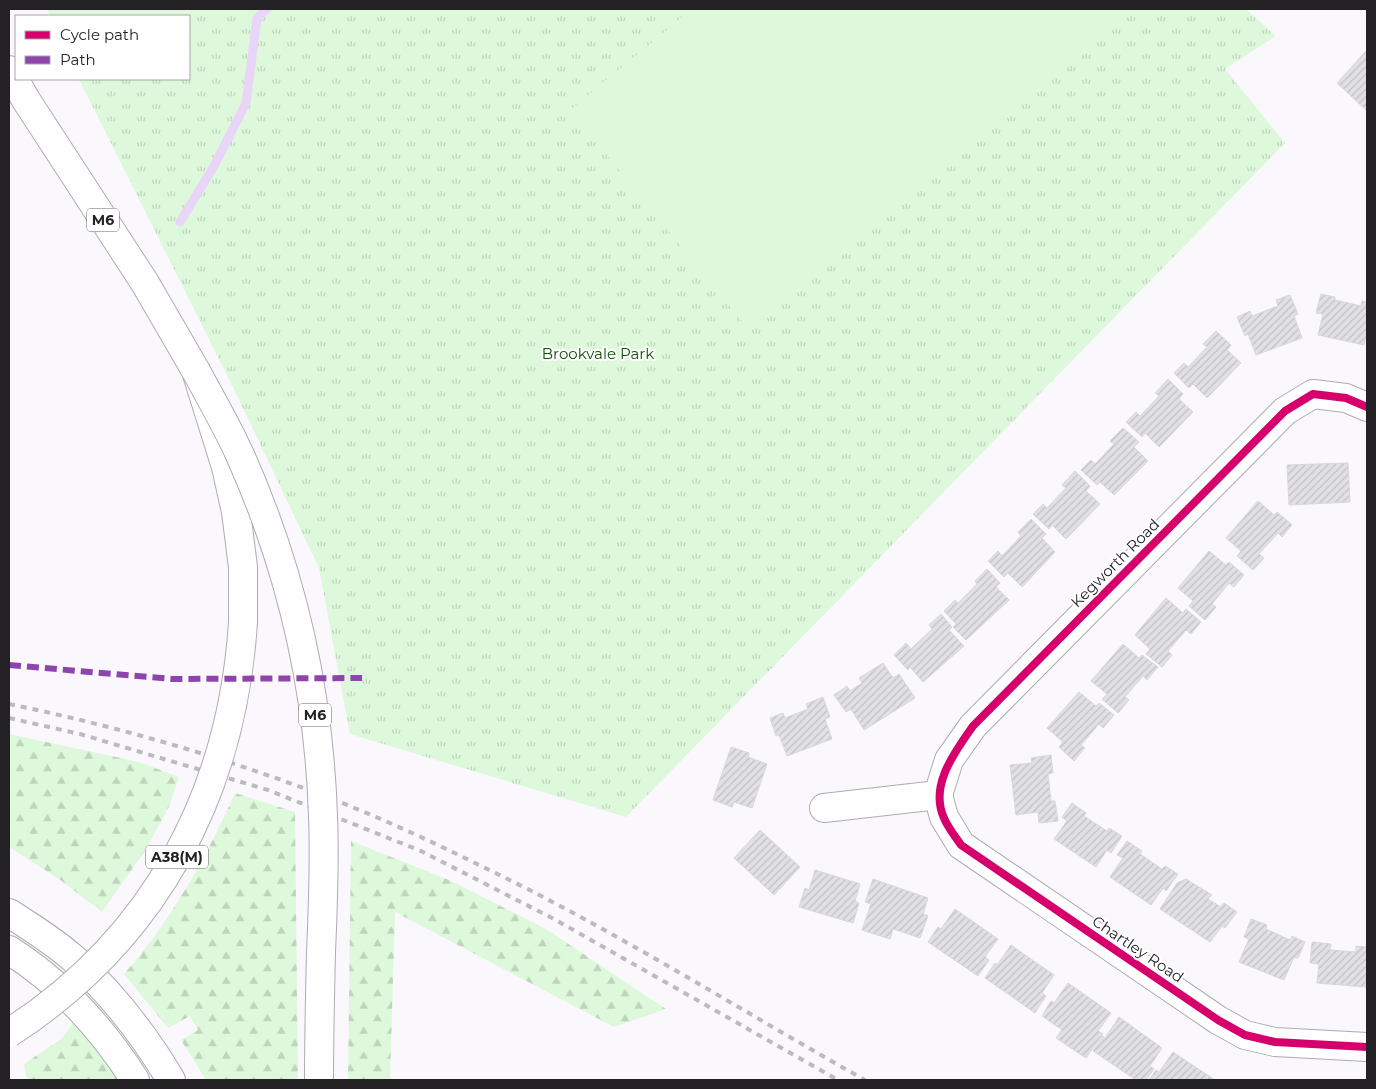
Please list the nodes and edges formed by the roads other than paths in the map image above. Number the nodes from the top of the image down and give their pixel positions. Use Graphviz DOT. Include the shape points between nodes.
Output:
graph roads {
  1 [pos="9,70"];
  2 [pos="196,371"];
  3 [pos="1357,402"];
  4 [pos="938,795"];
  5 [pos="824,808"];
  6 [pos="9,913"];
  7 [pos="13,952"];
  8 [pos="9,1033"];
  9 [pos="1367,1047"];
  10 [pos="134,1080"];
  11 [pos="171,1080"];
  12 [pos="319,1080"];
  1 -- 2 [label="main road, M6"];
  2 -- 8 [label="main road, A38(M), bridge" via="226,466 243,567 241,654 226,738 192,826 170,869 142,910 76,982"];
  2 -- 12 [label="main road, M6, bridge" via="258,496 278,550 307,663 317,728 324,824"];
  3 -- 4 [label="main road, Kegworth Road" via="1313,394 1285,411 973,726 949,760"];
  4 -- 5 [label="main road"];
  4 -- 9 [label="main road, Chartley Road" via="944,818 960,845 1218,1020 1245,1034 1275,1042"];
  6 -- 11 [label="main road" via="75,960 102,986 148,1043"];
  7 -- 10 [label="main road" via="74,1002 104,1036"];
}
